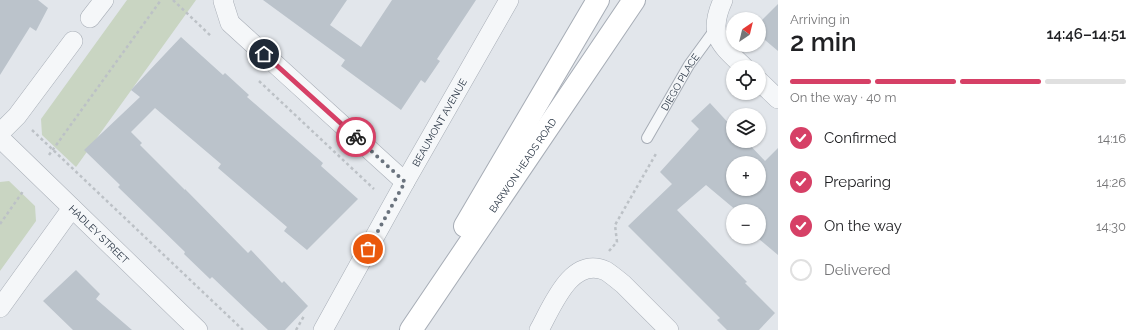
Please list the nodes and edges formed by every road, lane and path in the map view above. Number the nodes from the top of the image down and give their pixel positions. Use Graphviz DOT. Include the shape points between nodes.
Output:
graph roads {
  1 [pos="104,0"];
  2 [pos="161,0"];
  3 [pos="173,0"];
  4 [pos="224,0"];
  5 [pos="509,0"];
  6 [pos="598,0"];
  7 [pos="634,0"];
  8 [pos="723,0"];
  9 [pos="90,18"];
  10 [pos="716,28"];
  11 [pos="74,40"];
  12 [pos="217,42"];
  13 [pos="737,60"];
  14 [pos="258,80"];
  15 [pos="766,88"];
  16 [pos="778,99"];
  17 [pos="17,116"];
  18 [pos="0,133"];
  19 [pos="0,138"];
  20 [pos="647,138"];
  21 [pos="54,150"];
  22 [pos="658,151"];
  23 [pos="36,173"];
  24 [pos="405,182"];
  25 [pos="374,189"];
  26 [pos="72,208"];
  27 [pos="0,224"];
  28 [pos="592,268"];
  29 [pos="0,308"];
  30 [pos="198,330"];
  31 [pos="243,330"];
  32 [pos="323,330"];
  33 [pos="404,330"];
  34 [pos="411,330"];
  35 [pos="539,330"];
  36 [pos="669,330"];
  1 -- 9 [label="street"];
  2 -- 21 [label="path"];
  3 -- 12 [label="path"];
  4 -- 24 [label="street" via="230,23"];
  5 -- 24 [label="street, BEAUMONT AVENUE"];
  6 -- 33 [label="main road, BARWON HEADS ROAD"];
  7 -- 34 [label="main road, BARWON HEADS ROAD"];
  8 -- 10 [label="street" via="717,15"];
  10 -- 13 [label="street" via="722,44"];
  10 -- 20 [label="lane, DIEGO PLACE" via="689,65"];
  11 -- 17 [label="street"];
  14 -- 25 [label="path"];
  15 -- 16 [label="street"];
  17 -- 18 [label="street"];
  17 -- 21 [label="path"];
  19 -- 23 [label="street, HADLEY STREET"];
  21 -- 23 [label="path"];
  21 -- 31 [label="path"];
  22 -- 28 [label="path" via="615,226 617,242"];
  23 -- 26 [label="street, HADLEY STREET"];
  23 -- 27 [label="path"];
  24 -- 32 [label="street, BEAUMONT AVENUE"];
  26 -- 29 [label="street"];
  26 -- 30 [label="street, HADLEY STREET"];
  28 -- 35 [label="street" via="577,273 568,281"];
  28 -- 36 [label="street" via="616,278"];
}
